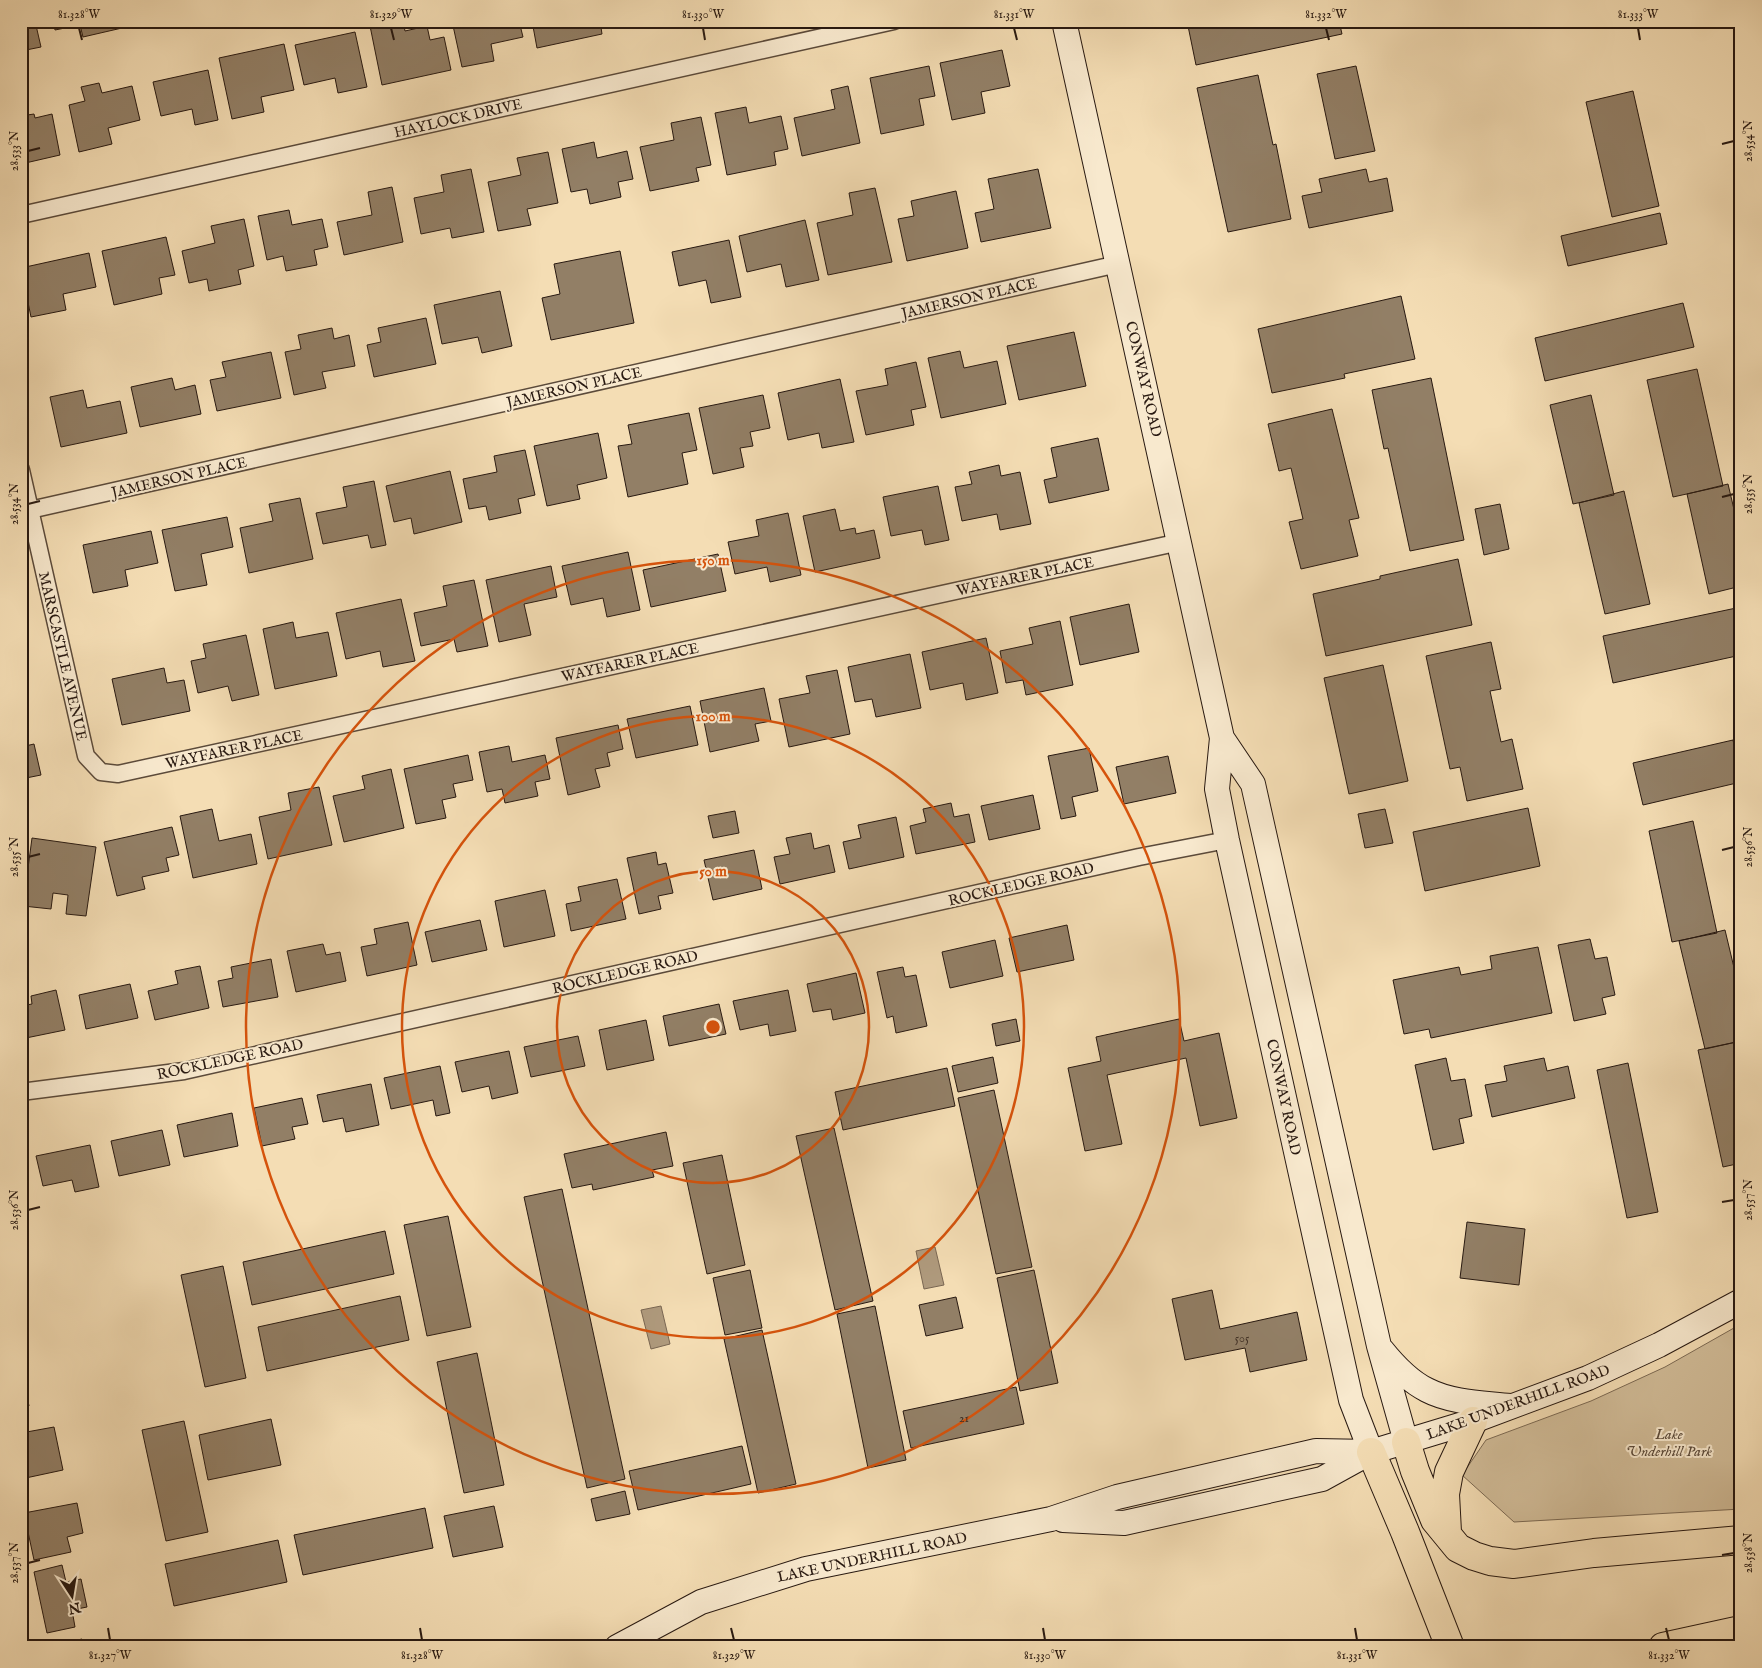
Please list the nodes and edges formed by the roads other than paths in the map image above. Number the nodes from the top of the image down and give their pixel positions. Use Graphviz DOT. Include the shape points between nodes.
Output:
graph roads {
  1 [pos="894,21"];
  2 [pos="1064,21"];
  3 [pos="21,215"];
  4 [pos="1118,264"];
  5 [pos="21,470"];
  6 [pos="30,510"];
  7 [pos="1180,542"];
  8 [pos="1222,738"];
  9 [pos="86,756"];
  10 [pos="1227,840"];
  11 [pos="21,1092"];
  12 [pos="1741,1302"];
  13 [pos="1379,1346"];
  14 [pos="1513,1407"];
  15 [pos="1473,1421"];
  16 [pos="1406,1442"];
  17 [pos="1371,1452"];
  18 [pos="1448,1536"];
  19 [pos="1741,1540"];
  20 [pos="1741,1630"];
  21 [pos="1450,1645"];
  22 [pos="616,1647"];
  23 [pos="1662,1647"];
  1 -- 3 [label="street, HAYLOCK DRIVE"];
  2 -- 4 [label="main road, CONWAY ROAD"];
  4 -- 6 [label="street, JAMERSON PLACE"];
  4 -- 7 [label="main road, CONWAY ROAD"];
  5 -- 6 [label="street, MARSCASTLE AVENUE"];
  6 -- 9 [label="street, MARSCASTLE AVENUE"];
  7 -- 8 [label="main road, CONWAY ROAD"];
  7 -- 9 [label="street, WAYFARER PLACE" via="118,774 101,772"];
  8 -- 10 [label="main road, CONWAY ROAD" via="1217,789"];
  8 -- 13 [label="main road, CONWAY ROAD" via="1253,784"];
  10 -- 11 [label="street, ROCKLEDGE ROAD" via="184,1071"];
  10 -- 17 [label="main road, CONWAY ROAD" via="1351,1400"];
  12 -- 14 [label="main road, LAKE UNDERHILL ROAD" via="1615,1366"];
  13 -- 14 [label="main road" via="1394,1365 1428,1391"];
  13 -- 16 [label="main road, CONWAY ROAD"];
  14 -- 15 [label="main road, LAKE UNDERHILL ROAD"];
  15 -- 16 [label="main road, LAKE UNDERHILL ROAD"];
  15 -- 18 [label="highway" via="1449,1472 1445,1494"];
  16 -- 17 [label="main road, LAKE UNDERHILL ROAD"];
  16 -- 18 [label="highway" via="1435,1520"];
  17 -- 21 [label="highway"];
  17 -- 22 [label="main road, LAKE UNDERHILL ROAD" via="1316,1452 1117,1496 1052,1519 806,1569 701,1602"];
  18 -- 19 [label="highway" via="1458,1548 1474,1556 1514,1564 1594,1553"];
  20 -- 23 [label="highway"];
}
